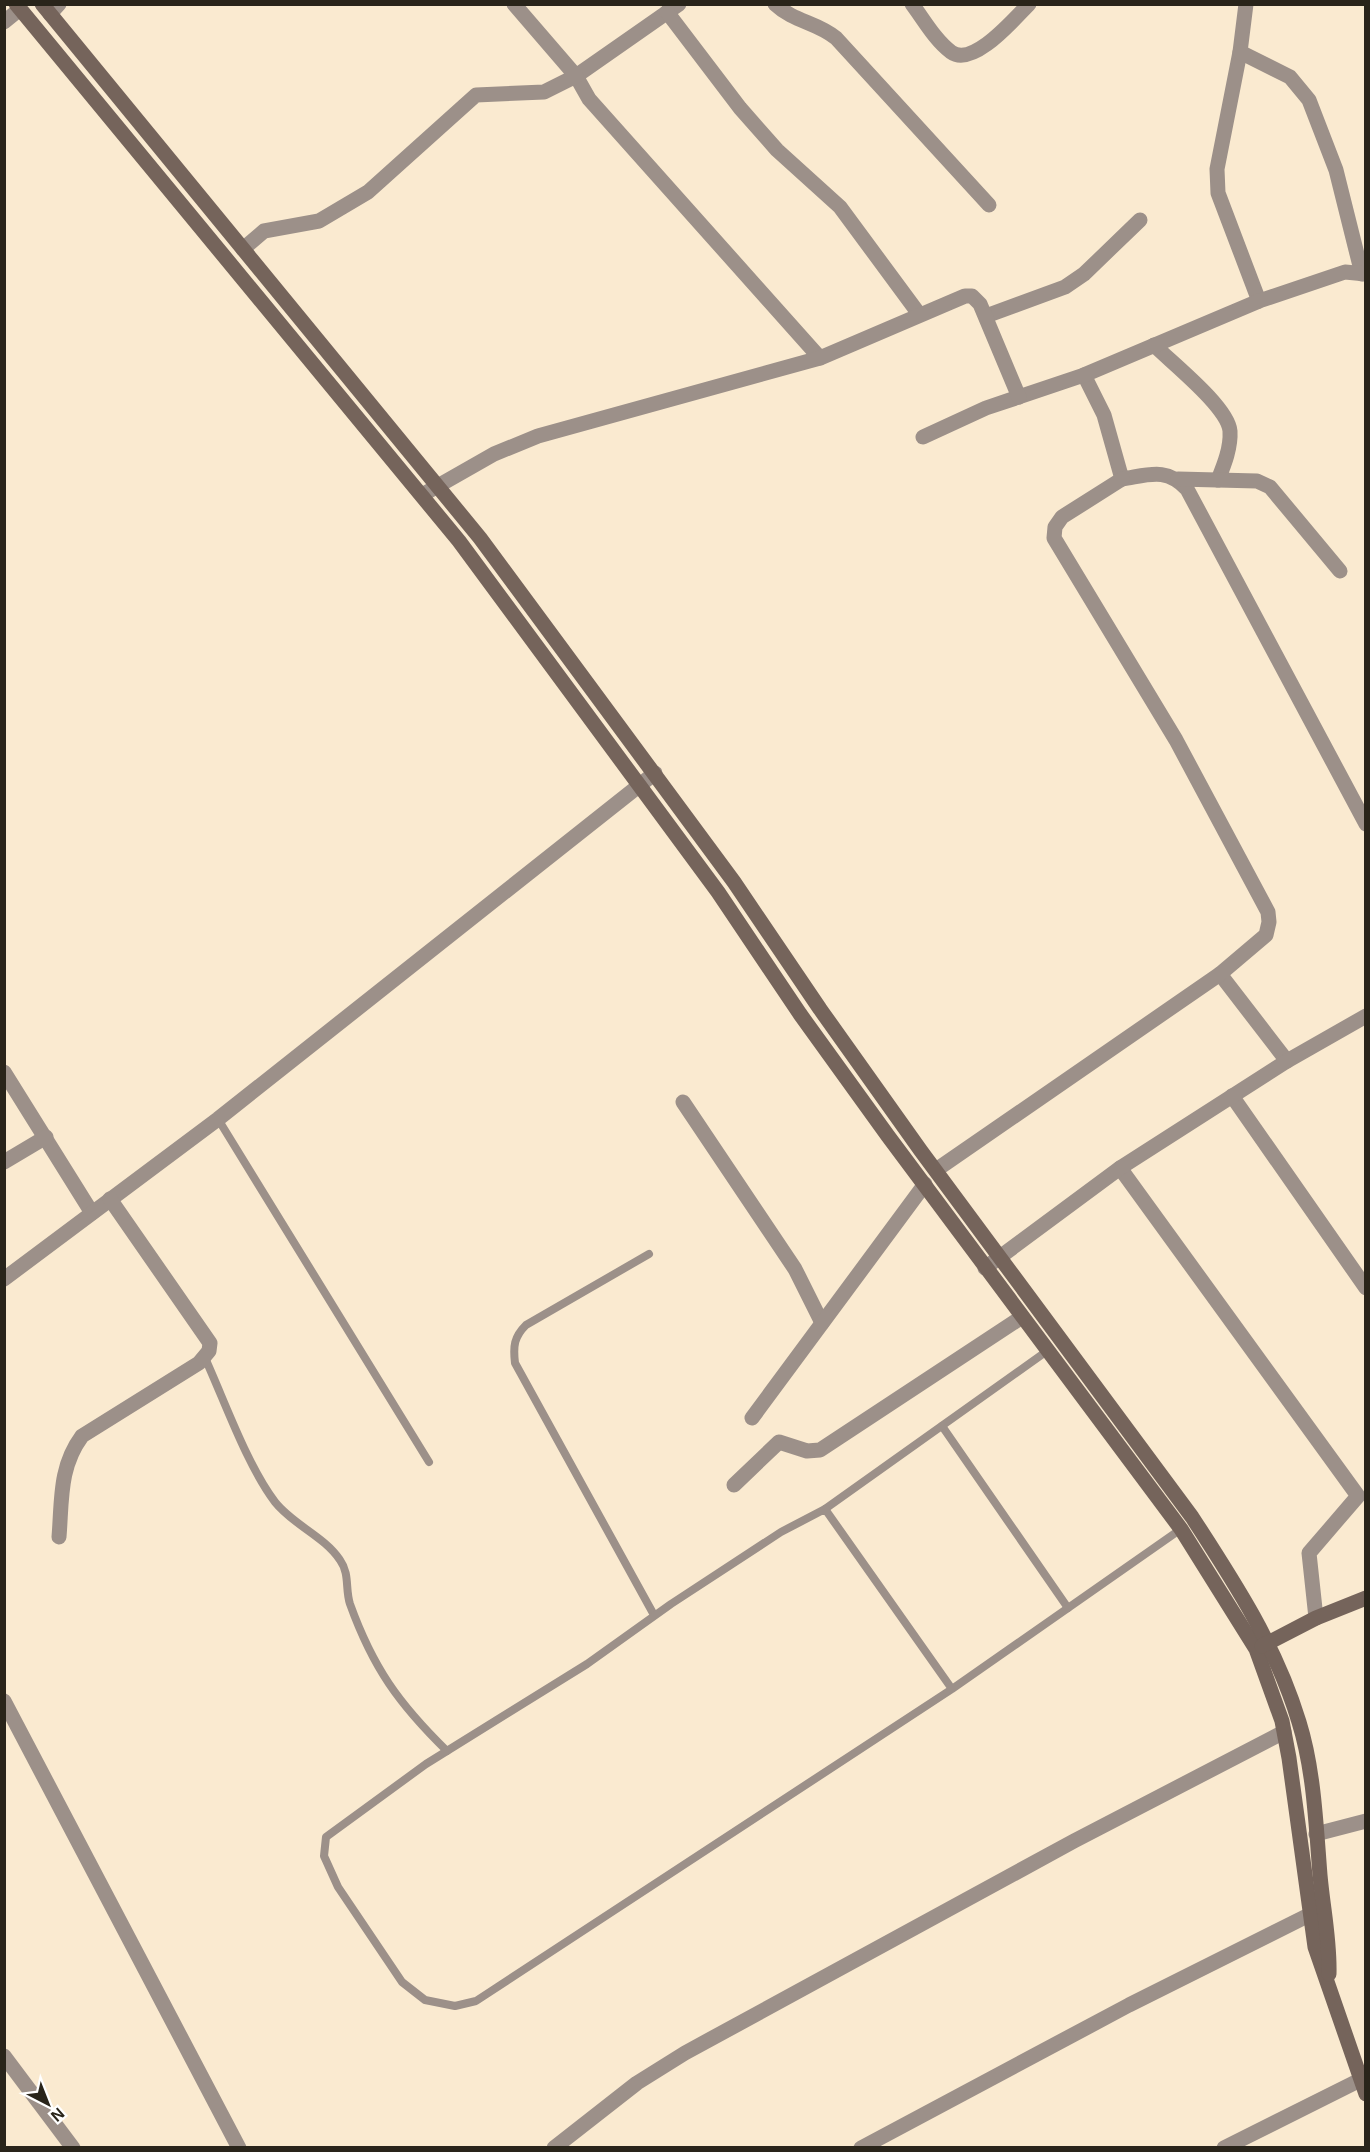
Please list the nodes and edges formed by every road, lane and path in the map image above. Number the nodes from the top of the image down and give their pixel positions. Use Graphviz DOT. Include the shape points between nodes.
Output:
graph roads {
  1 [pos="514,4"];
  2 [pos="776,4"];
  3 [pos="912,4"];
  4 [pos="1029,4"];
  5 [pos="1246,4"];
  6 [pos="18,7"];
  7 [pos="50,8"];
  8 [pos="673,8"];
  9 [pos="4,22"];
  10 [pos="1240,52"];
  11 [pos="576,76"];
  12 [pos="989,205"];
  13 [pos="1140,220"];
  14 [pos="243,249"];
  15 [pos="1364,274"];
  16 [pos="1259,301"];
  17 [pos="919,314"];
  18 [pos="986,316"];
  19 [pos="1154,345"];
  20 [pos="820,358"];
  21 [pos="1084,375"];
  22 [pos="1019,397"];
  23 [pos="922,437"];
  24 [pos="1122,479"];
  25 [pos="1178,479"];
  26 [pos="1218,480"];
  27 [pos="437,484"];
  28 [pos="422,495"];
  29 [pos="1340,572"];
  30 [pos="655,773"];
  31 [pos="638,785"];
  32 [pos="1365,824"];
  33 [pos="1220,974"];
  34 [pos="1365,1016"];
  35 [pos="1287,1061"];
  36 [pos="4,1072"];
  37 [pos="1232,1096"];
  38 [pos="683,1102"];
  39 [pos="218,1119"];
  40 [pos="46,1137"];
  41 [pos="4,1162"];
  42 [pos="1120,1168"];
  43 [pos="936,1170"];
  44 [pos="925,1184"];
  45 [pos="110,1199"];
  46 [pos="92,1213"];
  47 [pos="649,1254"];
  48 [pos="1000,1255"];
  49 [pos="985,1268"];
  50 [pos="4,1279"];
  51 [pos="1365,1288"];
  52 [pos="1022,1317"];
  53 [pos="822,1323"];
  54 [pos="1047,1351"];
  55 [pos="205,1358"];
  56 [pos="752,1418"];
  57 [pos="942,1426"];
  58 [pos="429,1462"];
  59 [pos="734,1485"];
  60 [pos="825,1509"];
  61 [pos="1181,1529"];
  62 [pos="59,1537"];
  63 [pos="1365,1598"];
  64 [pos="1068,1608"];
  65 [pos="654,1615"];
  66 [pos="1316,1618"];
  67 [pos="1263,1646"];
  68 [pos="952,1689"];
  69 [pos="4,1701"];
  70 [pos="1284,1732"];
  71 [pos="447,1751"];
  72 [pos="1365,1821"];
  73 [pos="1316,1834"];
  74 [pos="1317,1914"];
  75 [pos="6,2060"];
  76 [pos="1363,2087"];
  77 [pos="74,2148"];
  78 [pos="239,2148"];
  79 [pos="554,2148"];
  80 [pos="861,2148"];
  81 [pos="1224,2148"];
  1 -- 11 [label="street"];
  2 -- 12 [label="street" via="794,19 814,24 836,38"];
  3 -- 4 [label="street" via="952,53 964,56 977,52"];
  5 -- 10 [label="street"];
  6 -- 9 [label="street"];
  6 -- 28 [label="main road"];
  7 -- 14 [label="main road"];
  8 -- 11 [label="street"];
  8 -- 17 [label="street" via="740,108 777,150 840,207"];
  10 -- 15 [label="street" via="1290,77 1309,100 1336,170"];
  10 -- 16 [label="street" via="1217,169 1218,193"];
  11 -- 14 [label="street" via="544,92 476,95 368,192 319,221 264,231"];
  11 -- 20 [label="street" via="589,99"];
  13 -- 18 [label="street" via="1065,287"];
  14 -- 27 [label="main road"];
  15 -- 16 [label="street" via="1345,272"];
  16 -- 19 [label="street"];
  17 -- 18 [label="street" via="972,296"];
  17 -- 20 [label="street"];
  18 -- 22 [label="street"];
  19 -- 21 [label="street"];
  19 -- 26 [label="street" via="1221,411 1230,429 1228,451"];
  20 -- 27 [label="street" via="538,436"];
  21 -- 22 [label="street"];
  21 -- 24 [label="street" via="1104,414"];
  22 -- 23 [label="street"];
  24 -- 25 [label="street" via="1166,473"];
  24 -- 33 [label="street" via="1062,517 1054,537 1176,740 1268,912 1266,935"];
  25 -- 26 [label="street"];
  25 -- 32 [label="street" via="1187,489"];
  26 -- 29 [label="street" via="1257,482 1270,487"];
  27 -- 28 [label="street"];
  27 -- 30 [label="main road"];
  28 -- 31 [label="main road"];
  30 -- 31 [label="street"];
  30 -- 43 [label="main road"];
  31 -- 39 [label="street"];
  31 -- 44 [label="main road"];
  33 -- 35 [label="street"];
  33 -- 43 [label="street"];
  34 -- 35 [label="street"];
  35 -- 37 [label="street"];
  36 -- 40 [label="street"];
  37 -- 42 [label="street"];
  37 -- 51 [label="street"];
  38 -- 53 [label="street" via="795,1269"];
  39 -- 45 [label="street"];
  39 -- 58 [label="lane"];
  40 -- 41 [label="street"];
  40 -- 46 [label="street"];
  42 -- 48 [label="street"];
  42 -- 66 [label="street" via="1358,1497 1309,1553"];
  43 -- 48 [label="main road"];
  44 -- 49 [label="main road"];
  44 -- 53 [label="street"];
  45 -- 46 [label="street"];
  45 -- 55 [label="street" via="210,1343"];
  46 -- 50 [label="street"];
  47 -- 65 [label="lane" via="526,1325 517,1334 513,1348 515,1363"];
  48 -- 49 [label="street"];
  48 -- 67 [label="main road" via="1192,1517 1233,1579"];
  49 -- 52 [label="main road"];
  52 -- 54 [label="main road"];
  52 -- 59 [label="street" via="820,1450 807,1451 779,1442"];
  53 -- 56 [label="street"];
  54 -- 57 [label="lane"];
  54 -- 61 [label="main road"];
  55 -- 62 [label="street" via="82,1436 69,1453 64,1471"];
  55 -- 71 [label="lane" via="267,1491 286,1514 341,1561 349,1601 379,1671 413,1718"];
  57 -- 60 [label="lane"];
  57 -- 64 [label="lane"];
  60 -- 65 [label="lane" via="782,1532"];
  60 -- 68 [label="lane"];
  61 -- 64 [label="lane"];
  61 -- 67 [label="main road"];
  63 -- 66 [label="main road"];
  64 -- 68 [label="lane"];
  65 -- 71 [label="lane" via="587,1664"];
  66 -- 67 [label="main road"];
  67 -- 70 [label="main road"];
  67 -- 73 [label="main road" via="1299,1723"];
  68 -- 71 [label="lane" via="476,2001 454,2006 425,2000 402,1982 338,1887 324,1856 326,1837"];
  69 -- 78 [label="street"];
  70 -- 74 [label="main road"];
  70 -- 79 [label="street" via="684,2053 637,2083"];
  72 -- 73 [label="street"];
  73 -- 74 [label="main road"];
  74 -- 76 [label="main road" via="1330,1941 1329,1982"];
  74 -- 80 [label="street" via="1129,2005"];
  75 -- 77 [label="street"];
  76 -- 81 [label="street"];
}
